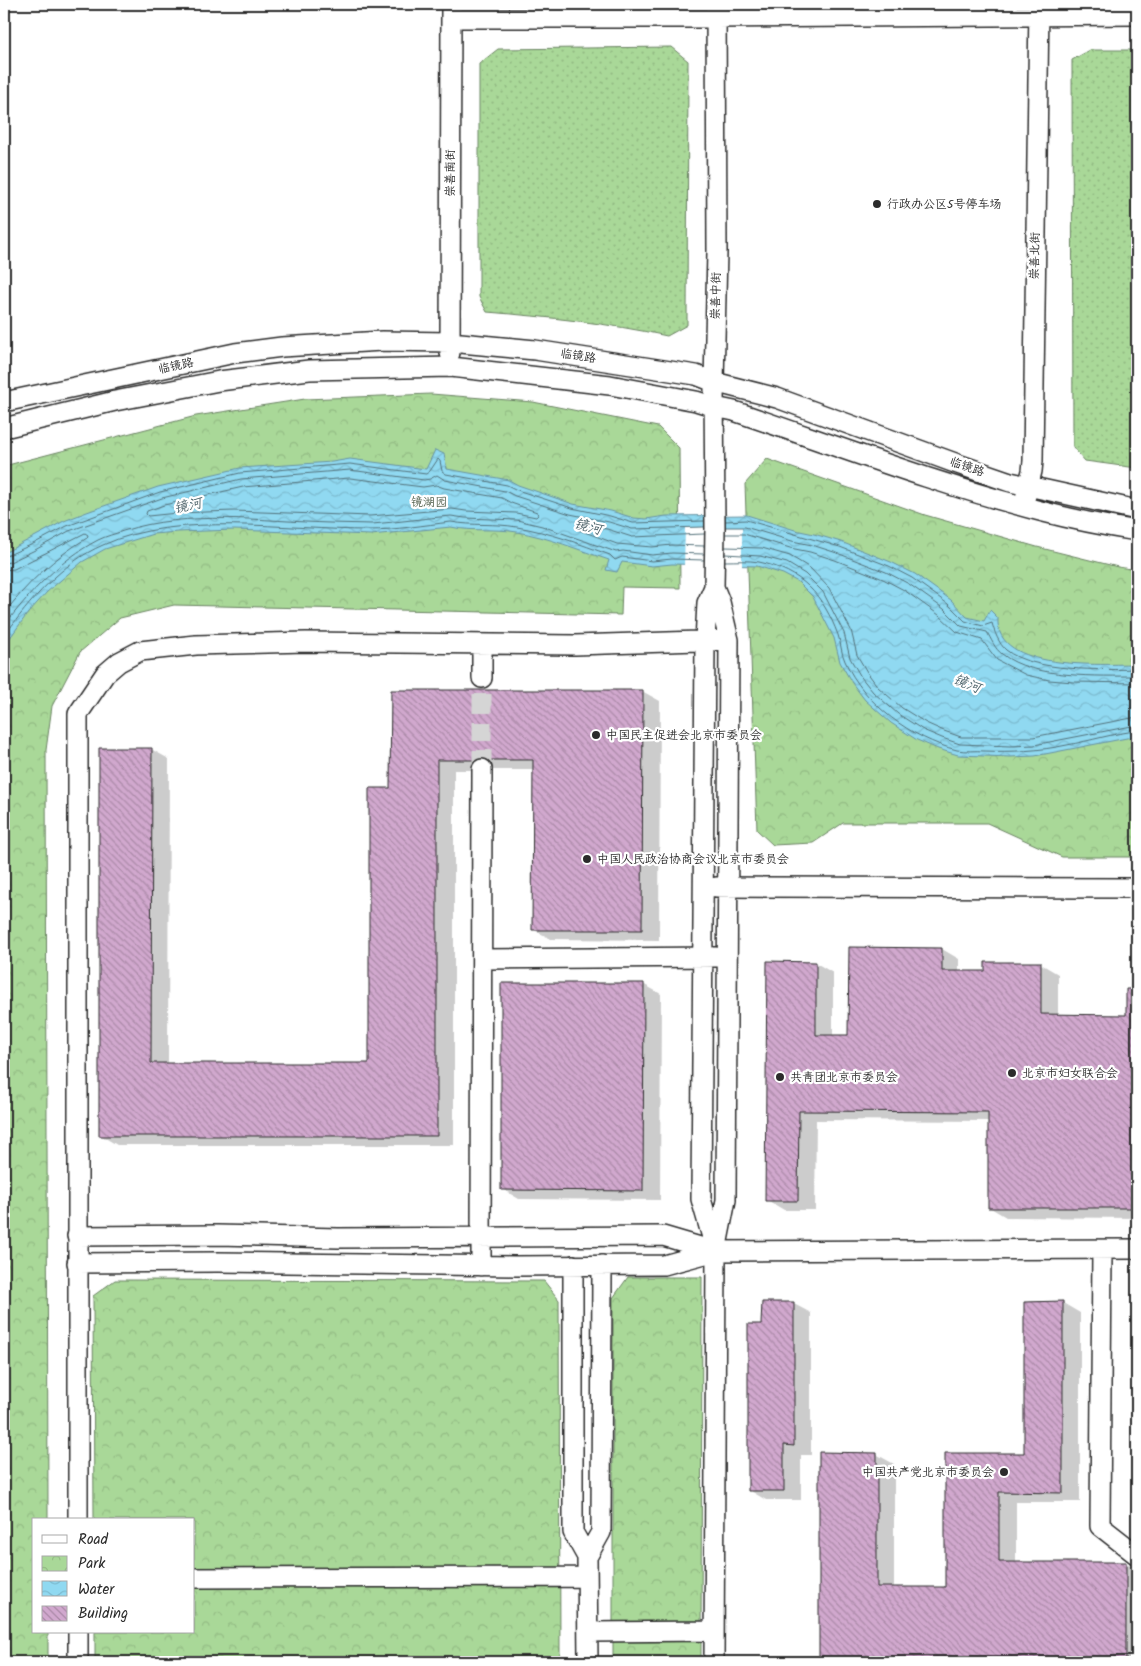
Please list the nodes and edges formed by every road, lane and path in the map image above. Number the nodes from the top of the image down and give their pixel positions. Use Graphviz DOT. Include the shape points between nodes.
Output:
graph roads {
  1 [pos="1039,9"];
  2 [pos="451,11"];
  3 [pos="716,11"];
  4 [pos="1137,15"];
  5 [pos="450,342"];
  6 [pos="451,367"];
  7 [pos="714,382"];
  8 [pos="4,402"];
  9 [pos="715,407"];
  10 [pos="4,428"];
  11 [pos="1028,487"];
  12 [pos="1023,506"];
  13 [pos="1137,510"];
  14 [pos="1137,531"];
  15 [pos="714,587"];
  16 [pos="729,640"];
  17 [pos="705,641"];
  18 [pos="482,644"];
  19 [pos="482,678"];
  20 [pos="482,769"];
  21 [pos="703,886"];
  22 [pos="728,887"];
  23 [pos="1137,888"];
  24 [pos="727,957"];
  25 [pos="703,958"];
  26 [pos="482,959"];
  27 [pos="77,1236"];
  28 [pos="482,1236"];
  29 [pos="1102,1250"];
  30 [pos="1137,1250"];
  31 [pos="716,1251"];
  32 [pos="77,1263"];
  33 [pos="573,1265"];
  34 [pos="602,1265"];
  35 [pos="481,1266"];
  36 [pos="78,1518"];
  37 [pos="1137,1555"];
  38 [pos="587,1557"];
  39 [pos="587,1577"];
  40 [pos="195,1578"];
  41 [pos="714,1631"];
  42 [pos="588,1632"];
  43 [pos="78,1634"];
  44 [pos="78,1662"];
  45 [pos="588,1662"];
  46 [pos="714,1662"];
  1 -- 3 [label="street"];
  1 -- 4 [label="street"];
  1 -- 11 [label="street, 崇善北街" via="1033,461"];
  2 -- 3 [label="street"];
  2 -- 5 [label="street, 崇善南街"];
  3 -- 7 [label="street, 崇善中街"];
  5 -- 6 [label="street, 崇善南街"];
  5 -- 7 [label="street, 临镜路" via="535,350 696,375"];
  5 -- 8 [label="street, 临镜路" via="382,341 235,353"];
  6 -- 9 [label="street, 临镜路" via="610,385 696,400"];
  6 -- 10 [label="street, 临镜路" via="309,370 219,381 115,401"];
  7 -- 9 [label="street, 崇善中街"];
  7 -- 11 [label="street, 临镜路" via="777,398 955,464"];
  9 -- 12 [label="street, 临镜路" via="924,477"];
  9 -- 15 [label="street, 崇善中街"];
  11 -- 12 [label="street, 崇善北街"];
  11 -- 13 [label="street, 临镜路"];
  12 -- 14 [label="street, 临镜路"];
  15 -- 16 [label="street"];
  15 -- 17 [label="street" via="707,603"];
  16 -- 17 [label="street"];
  16 -- 22 [label="street"];
  17 -- 18 [label="street"];
  17 -- 21 [label="street"];
  18 -- 19 [label="street"];
  18 -- 27 [label="street" via="306,642 196,645 140,651 105,674 78,714"];
  20 -- 26 [label="street"];
  21 -- 22 [label="street"];
  21 -- 25 [label="street"];
  22 -- 23 [label="street"];
  22 -- 24 [label="street"];
  24 -- 25 [label="street"];
  24 -- 31 [label="street" via="726,1200"];
  25 -- 26 [label="street"];
  25 -- 31 [label="street" via="701,1199"];
  26 -- 28 [label="street"];
  27 -- 28 [label="street"];
  27 -- 32 [label="street"];
  28 -- 31 [label="street" via="663,1236"];
  28 -- 35 [label="street"];
  29 -- 30 [label="street"];
  29 -- 31 [label="street"];
  29 -- 37 [label="street" via="1100,1526"];
  31 -- 34 [label="street" via="664,1265"];
  31 -- 41 [label="street"];
  32 -- 35 [label="street"];
  32 -- 36 [label="street"];
  33 -- 34 [label="street"];
  33 -- 35 [label="street"];
  33 -- 38 [label="street" via="572,1532"];
  34 -- 38 [label="street" via="601,1532"];
  38 -- 39 [label="street"];
  39 -- 40 [label="street"];
  39 -- 42 [label="street"];
  41 -- 42 [label="street"];
  41 -- 46 [label="street"];
  42 -- 45 [label="street"];
  43 -- 44 [label="street"];
}
